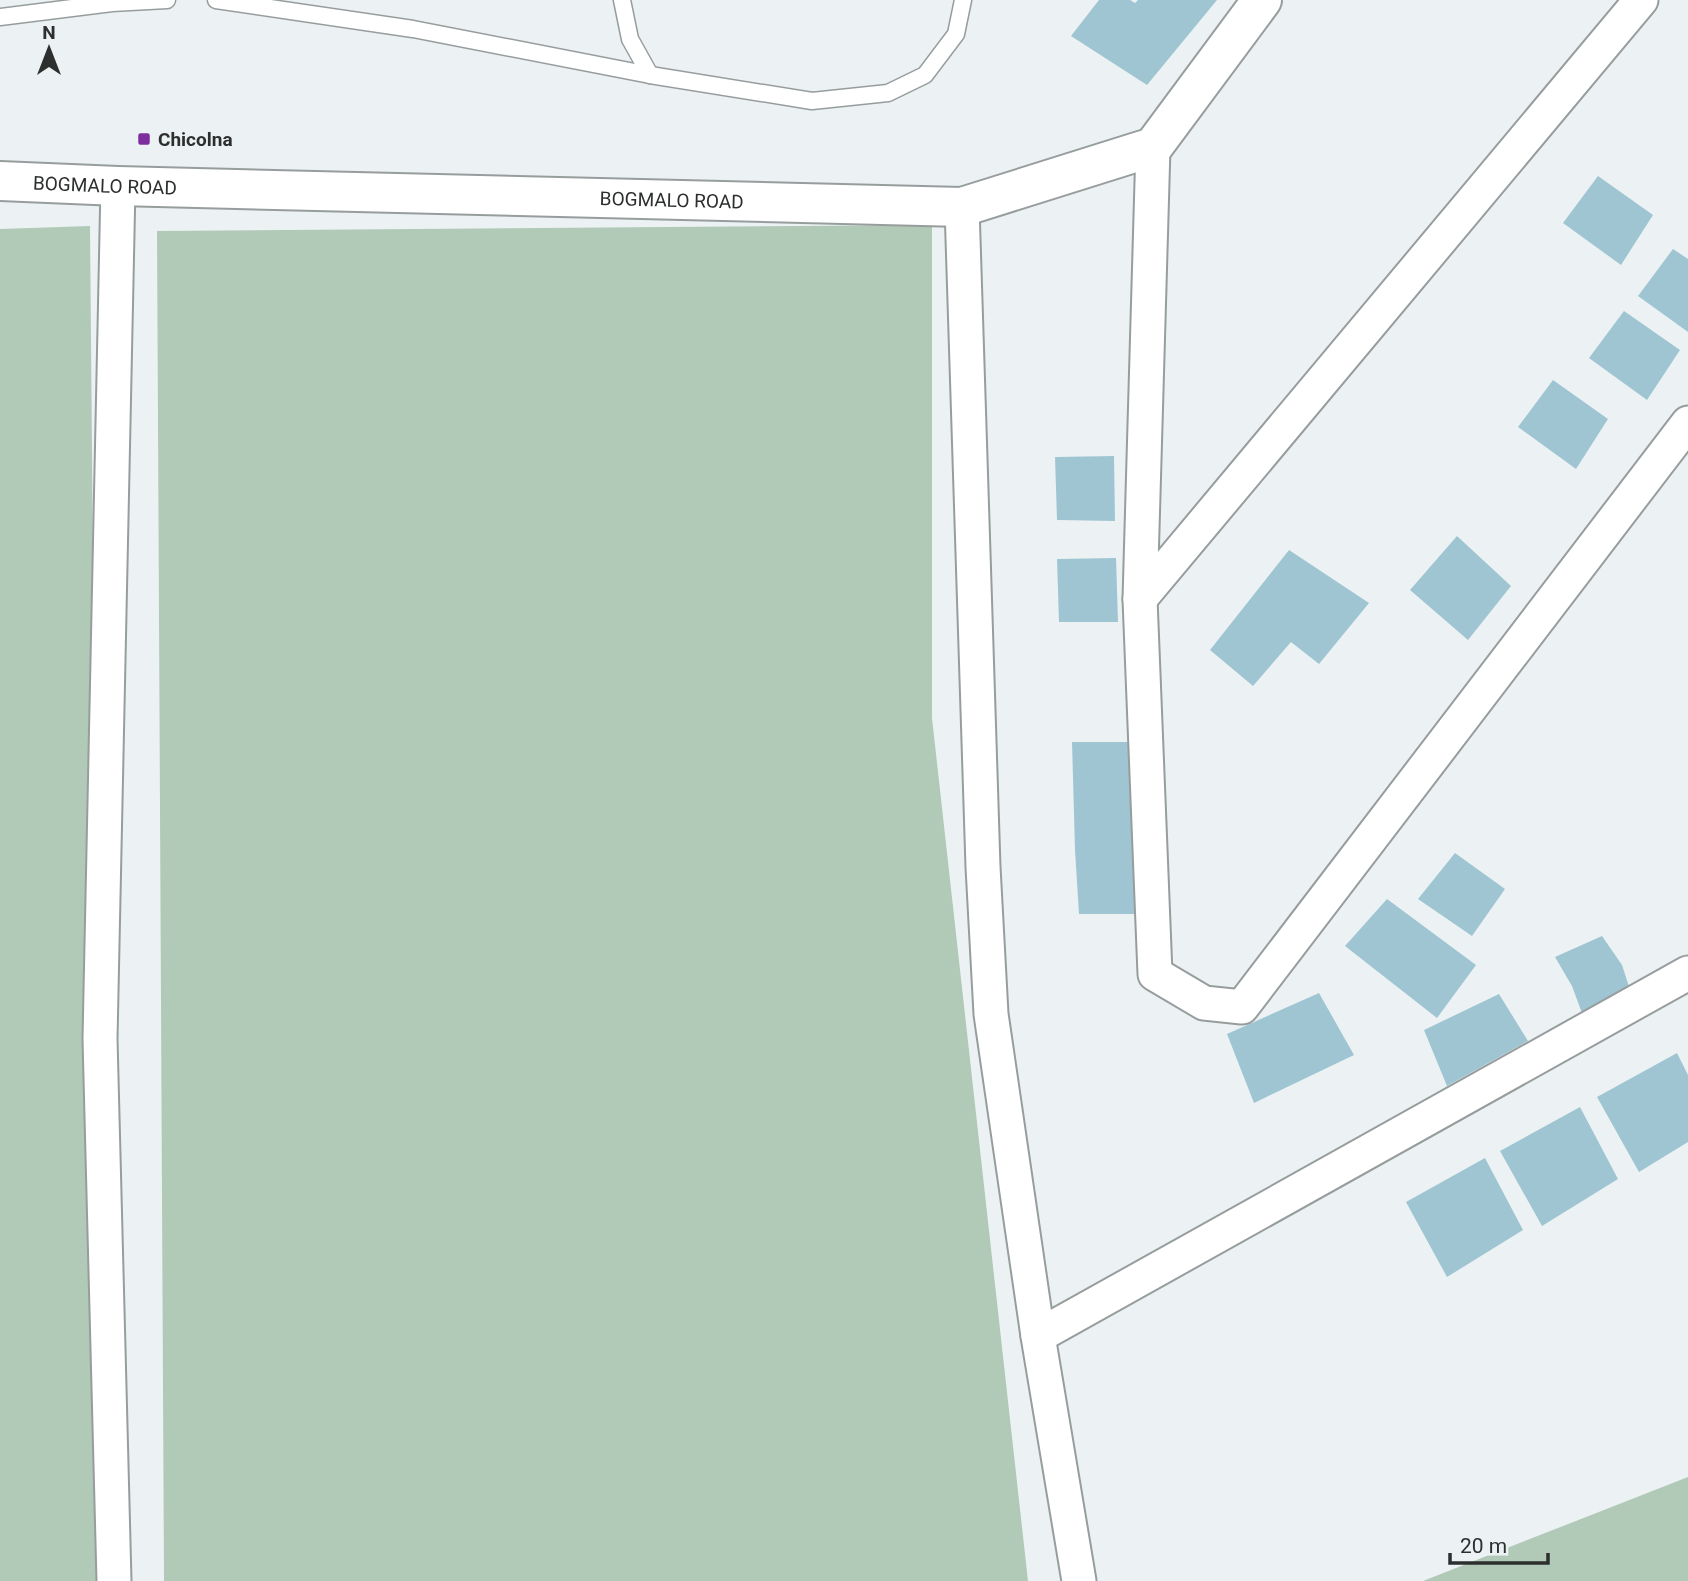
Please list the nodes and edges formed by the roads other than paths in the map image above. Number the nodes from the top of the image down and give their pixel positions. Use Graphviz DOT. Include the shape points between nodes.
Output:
graph roads {
  1 [pos="167,0"];
  2 [pos="216,0"];
  3 [pos="622,0"];
  4 [pos="963,0"];
  5 [pos="1262,0"];
  6 [pos="1641,0"];
  7 [pos="0,17"];
  8 [pos="650,75"];
  9 [pos="1153,147"];
  10 [pos="0,181"];
  11 [pos="118,186"];
  12 [pos="962,207"];
  13 [pos="1688,423"];
  14 [pos="1140,599"];
  15 [pos="1688,973"];
  16 [pos="1038,1336"];
  17 [pos="114,1581"];
  18 [pos="1079,1581"];
  1 -- 7 [label="lane"];
  2 -- 8 [label="lane" via="413,29"];
  3 -- 8 [label="lane" via="630,39"];
  4 -- 8 [label="lane" via="956,34 925,75 888,93 812,100"];
  5 -- 9 [label="street"];
  6 -- 14 [label="street"];
  9 -- 12 [label="street, BOGMALO ROAD"];
  9 -- 14 [label="street"];
  10 -- 11 [label="street, BOGMALO ROAD"];
  11 -- 12 [label="street, BOGMALO ROAD"];
  11 -- 17 [label="street" via="100,1039"];
  12 -- 16 [label="street" via="991,1014"];
  13 -- 14 [label="street" via="1242,1007 1203,1003 1155,974"];
  15 -- 16 [label="street"];
  16 -- 18 [label="street"];
}
